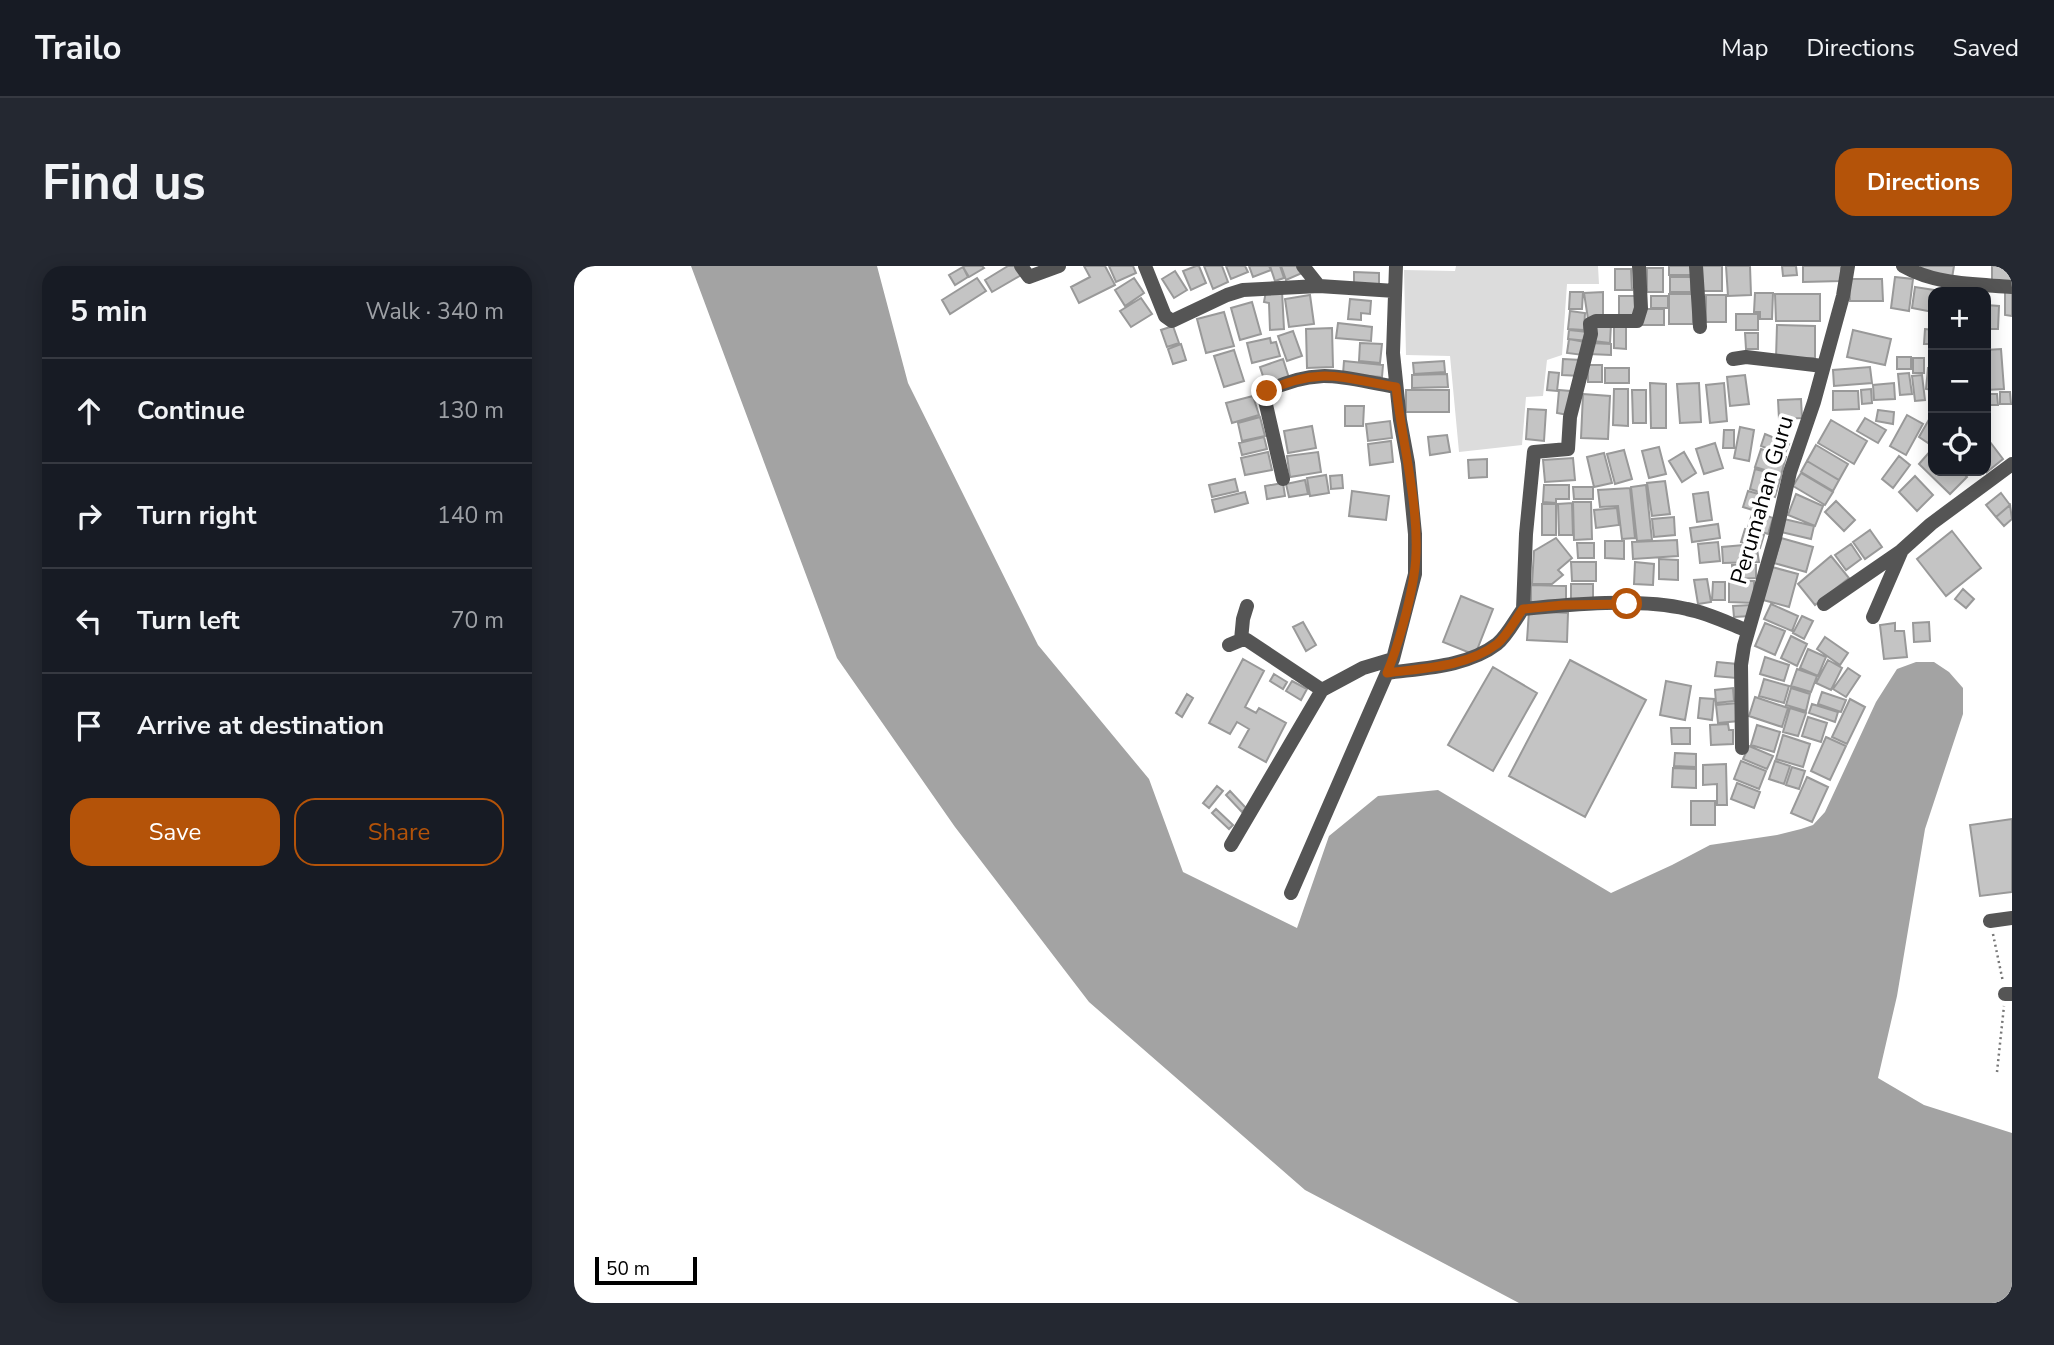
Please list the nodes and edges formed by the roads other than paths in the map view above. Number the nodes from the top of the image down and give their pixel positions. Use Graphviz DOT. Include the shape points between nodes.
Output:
graph roads {
  1 [pos="1021,266"];
  2 [pos="1059,266"];
  3 [pos="1145,266"];
  4 [pos="1303,266"];
  5 [pos="1396,266"];
  6 [pos="1639,266"];
  7 [pos="1696,266"];
  8 [pos="1848,266"];
  9 [pos="1903,266"];
  10 [pos="1319,286"];
  11 [pos="2012,287"];
  12 [pos="1395,291"];
  13 [pos="1700,327"];
  14 [pos="1733,359"];
  15 [pos="1823,366"];
  16 [pos="1396,387"];
  17 [pos="2012,464"];
  18 [pos="1283,479"];
  19 [pos="1902,550"];
  20 [pos="1824,604"];
  21 [pos="1247,606"];
  22 [pos="1523,609"];
  23 [pos="1873,617"];
  24 [pos="1748,631"];
  25 [pos="1390,666"];
  26 [pos="1322,690"];
  27 [pos="1742,748"];
  28 [pos="1231,845"];
  29 [pos="1291,893"];
  30 [pos="2012,918"];
  31 [pos="1990,921"];
  1 -- 2 [label="street" via="1028,277"];
  3 -- 10 [label="street" via="1165,316 1172,321 1243,290"];
  4 -- 10 [label="street"];
  5 -- 12 [label="street"];
  6 -- 22 [label="street" via="1641,308 1637,321 1591,324 1570,417 1568,449 1534,452"];
  7 -- 13 [label="street"];
  8 -- 15 [label="street, Perumahan Guru"];
  9 -- 11 [label="street" via="1945,281"];
  10 -- 12 [label="street"];
  12 -- 16 [label="street"];
  14 -- 15 [label="street"];
  15 -- 24 [label="street, Perumahan Guru"];
  16 -- 18 [label="street" via="1326,374 1267,391 1264,396"];
  16 -- 25 [label="street" via="1415,534 1415,574"];
  17 -- 19 [label="street"];
  19 -- 20 [label="street"];
  19 -- 23 [label="street"];
  21 -- 26 [label="street" via="1235,642 1247,640"];
  22 -- 24 [label="street" via="1627,604 1685,608"];
  22 -- 25 [label="street" via="1499,643 1478,656 1440,666"];
  24 -- 27 [label="street, Perumahan Guru" via="1741,665"];
  25 -- 26 [label="street" via="1363,668"];
  25 -- 29 [label="street"];
  26 -- 28 [label="street"];
  30 -- 31 [label="street"];
}
